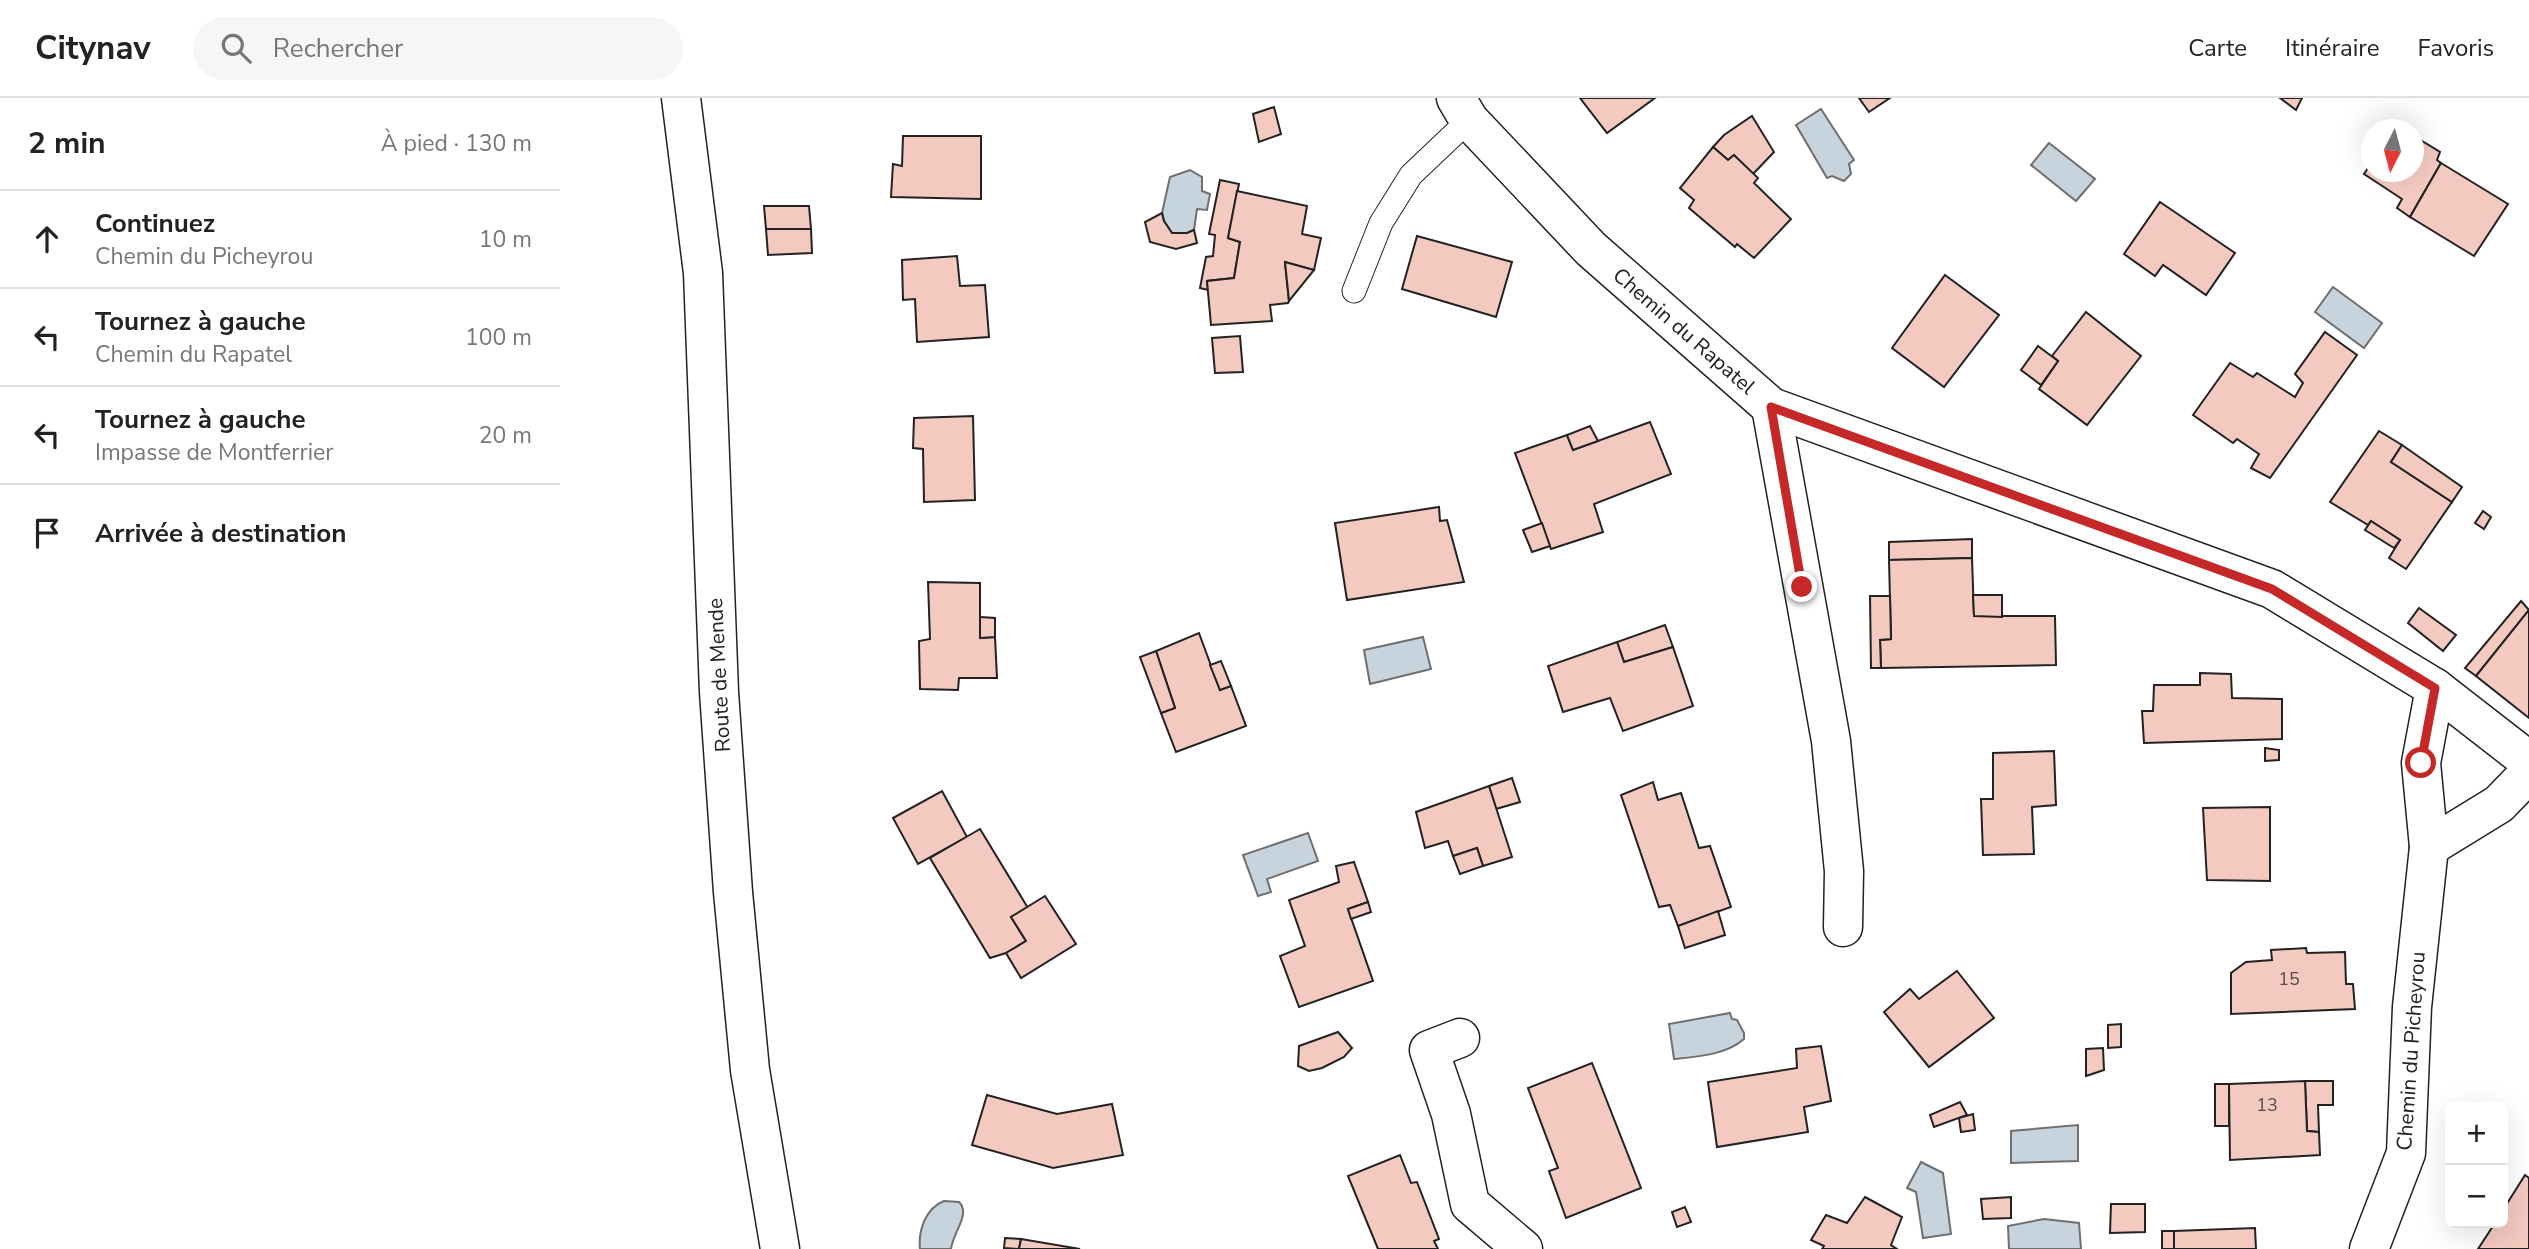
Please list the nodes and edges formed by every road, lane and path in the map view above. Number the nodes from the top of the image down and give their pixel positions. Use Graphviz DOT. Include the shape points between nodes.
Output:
graph roads {
  1 [pos="681,98"];
  2 [pos="1462,109"];
  3 [pos="1354,291"];
  4 [pos="1771,407"];
  5 [pos="2435,688"];
  6 [pos="2529,761"];
  7 [pos="2529,773"];
  8 [pos="2429,847"];
  9 [pos="1843,927"];
  10 [pos="1460,1038"];
  11 [pos="780,1249"];
  12 [pos="1523,1249"];
  13 [pos="2369,1249"];
  1 -- 11 [label="street, Route de Mende" via="703,273 719,692 733,892 750,1070"];
  2 -- 3 [label="lane" via="1381,223"];
  2 -- 4 [label="street, Chemin du Rapatel" via="1591,249"];
  4 -- 5 [label="street, Chemin du Rapatel" via="2272,589"];
  4 -- 9 [label="street" via="1831,741 1844,871"];
  5 -- 6 [label="street, Chemin du Rapatel"];
  5 -- 8 [label="street, Chemin du Picheyrou" via="2421,763"];
  7 -- 8 [label="street" via="2499,804"];
  8 -- 13 [label="street, Chemin du Picheyrou" via="2413,1007 2406,1153"];
  10 -- 12 [label="street" via="1429,1050 1451,1114 1470,1204"];
}
